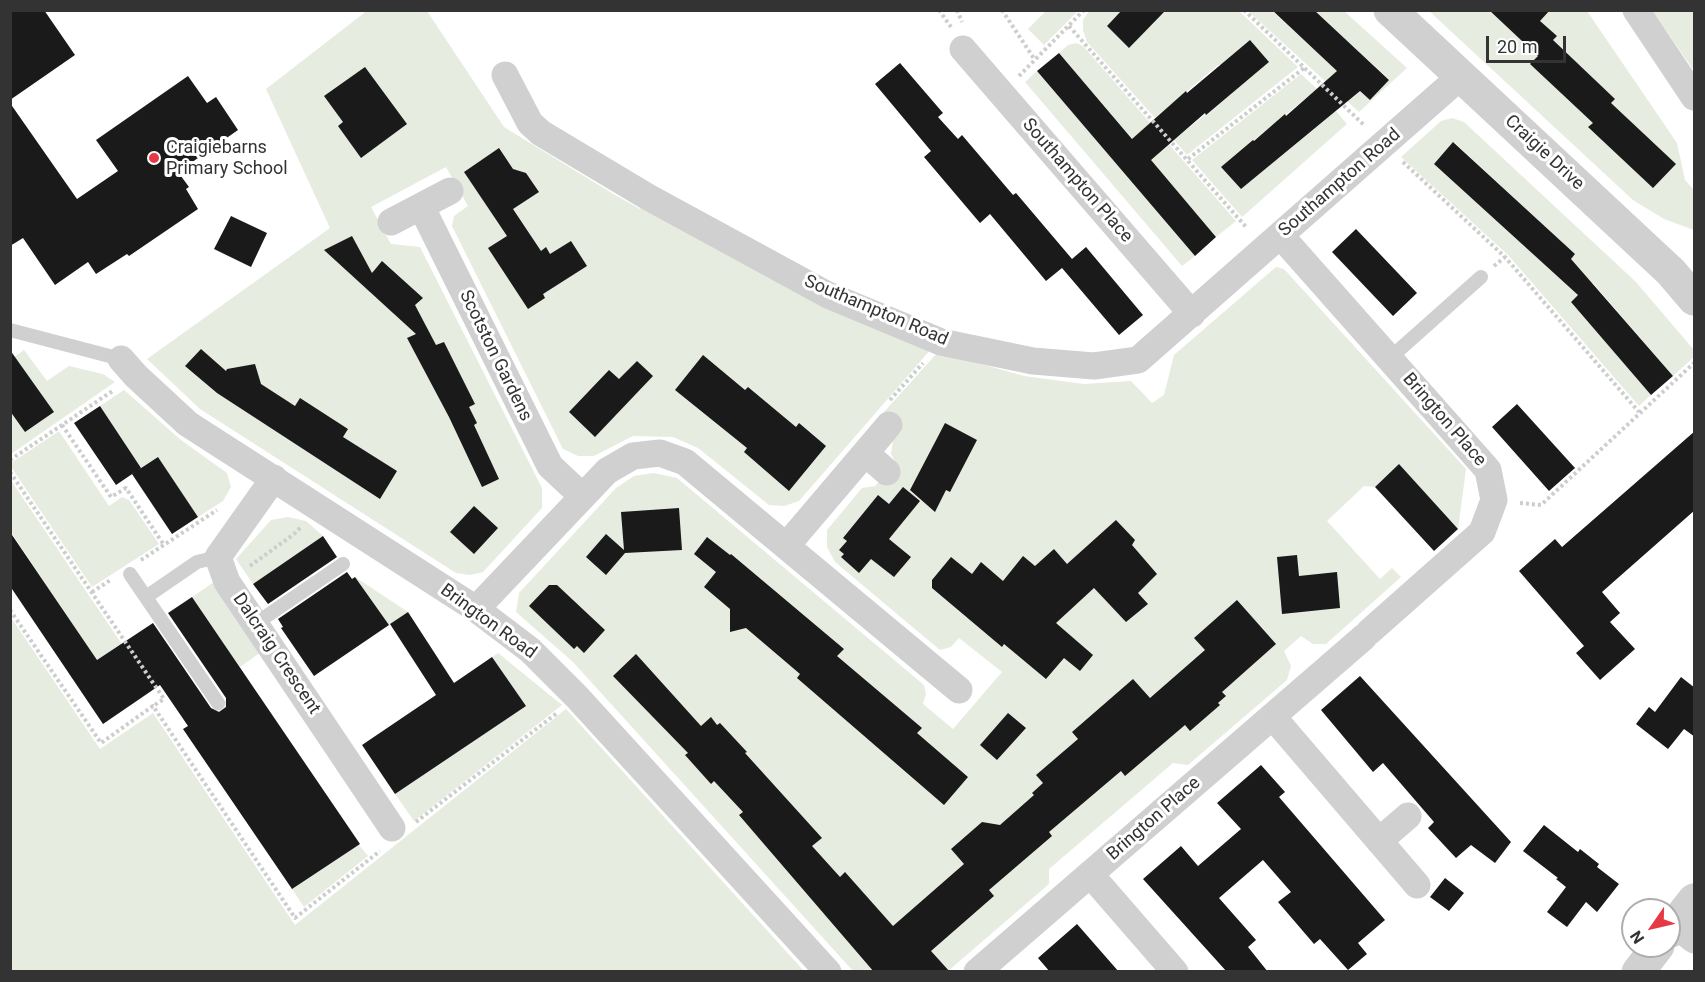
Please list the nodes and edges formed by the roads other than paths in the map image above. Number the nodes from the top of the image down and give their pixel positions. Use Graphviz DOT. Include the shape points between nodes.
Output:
graph roads {
  1 [pos="1390,10"];
  2 [pos="1636,10"];
  3 [pos="961,36"];
  4 [pos="505,75"];
  5 [pos="1461,76"];
  6 [pos="1695,97"];
  7 [pos="450,191"];
  8 [pos="421,206"];
  9 [pos="391,222"];
  10 [pos="1273,242"];
  11 [pos="1683,271"];
  12 [pos="1481,277"];
  13 [pos="1695,299"];
  14 [pos="1192,314"];
  15 [pos="10,330"];
  16 [pos="1390,358"];
  17 [pos="128,367"];
  18 [pos="889,425"];
  19 [pos="865,453"];
  20 [pos="887,472"];
  21 [pos="274,478"];
  22 [pos="582,496"];
  23 [pos="787,545"];
  24 [pos="343,564"];
  25 [pos="223,570"];
  26 [pos="128,571"];
  27 [pos="146,597"];
  28 [pos="476,609"];
  29 [pos="255,624"];
  30 [pos="959,690"];
  31 [pos="218,703"];
  32 [pos="1273,717"];
  33 [pos="1408,816"];
  34 [pos="396,833"];
  35 [pos="1379,841"];
  36 [pos="1090,874"];
  37 [pos="1417,885"];
  38 [pos="1651,958"];
  39 [pos="828,972"];
  40 [pos="977,972"];
  41 [pos="1175,972"];
  42 [pos="1638,972"];
  1 -- 5 [label="street, Craigie Drive"];
  2 -- 6 [label="street"];
  3 -- 14 [label="street, Southampton Place" via="1001,93"];
  4 -- 14 [label="street, Southampton Road" via="530,123 541,134 828,295 941,342 1033,361 1094,366 1138,360"];
  5 -- 10 [label="street, Southampton Road"];
  5 -- 11 [label="street, Craigie Drive"];
  7 -- 8 [label="street"];
  8 -- 9 [label="street"];
  8 -- 22 [label="street, Scotston Gardens" via="550,466"];
  10 -- 14 [label="street, Southampton Road"];
  10 -- 16 [label="street, Brington Place"];
  11 -- 13 [label="street, Craigie Drive"];
  12 -- 16 [label="lane"];
  15 -- 17 [label="lane"];
  16 -- 32 [label="street, Brington Place" via="1488,470 1494,500 1482,532"];
  17 -- 21 [label="street, Brington Road" via="189,424"];
  18 -- 19 [label="street"];
  19 -- 20 [label="street"];
  19 -- 23 [label="street"];
  21 -- 25 [label="street" via="237,529"];
  21 -- 28 [label="street, Brington Road"];
  22 -- 23 [label="street" via="607,471 633,456 660,453 685,462"];
  22 -- 28 [label="street"];
  23 -- 30 [label="street"];
  24 -- 29 [label="lane"];
  25 -- 27 [label="lane" via="197,562"];
  25 -- 29 [label="street, Dalcraig Crescent"];
  26 -- 27 [label="lane"];
  27 -- 31 [label="lane"];
  28 -- 39 [label="street, Brington Road" via="530,650 577,697"];
  29 -- 34 [label="street, Dalcraig Crescent"];
  32 -- 35 [label="street"];
  32 -- 36 [label="street, Brington Place"];
  33 -- 35 [label="street"];
  35 -- 37 [label="street"];
  36 -- 40 [label="street, Brington Place"];
  36 -- 41 [label="street, Brington Place"];
  38 -- 42 [label="street"];
}
